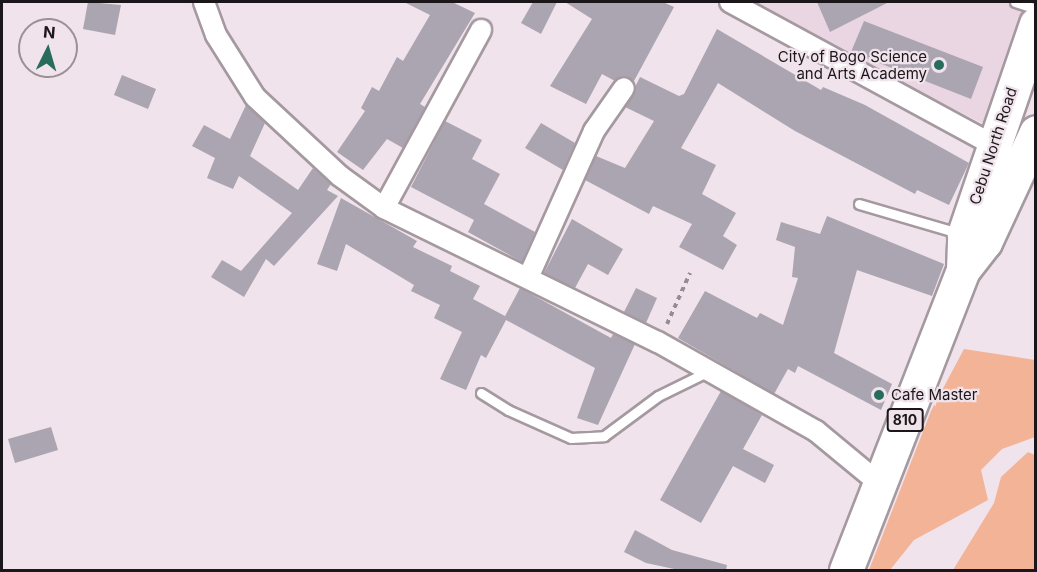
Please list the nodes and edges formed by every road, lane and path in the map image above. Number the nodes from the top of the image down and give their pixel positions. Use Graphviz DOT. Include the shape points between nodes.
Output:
graph roads {
  1 [pos="204,2"];
  2 [pos="730,2"];
  3 [pos="1015,2"];
  4 [pos="1035,25"];
  5 [pos="481,30"];
  6 [pos="624,88"];
  7 [pos="991,146"];
  8 [pos="1025,159"];
  9 [pos="860,204"];
  10 [pos="384,208"];
  11 [pos="975,238"];
  12 [pos="690,273"];
  13 [pos="528,278"];
  14 [pos="658,342"];
  15 [pos="707,372"];
  16 [pos="481,393"];
  17 [pos="880,484"];
  18 [pos="846,570"];
  1 -- 10 [label="street" via="216,35 255,97 340,176"];
  2 -- 7 [label="street"];
  3 -- 4 [label="lane"];
  4 -- 7 [label="highway, Cebu North Road / 810"];
  5 -- 10 [label="street"];
  6 -- 13 [label="street" via="594,131"];
  7 -- 8 [label="street"];
  7 -- 11 [label="highway, Cebu North Road / 810"];
  8 -- 11 [label="highway, Cebu North Road / 810"];
  9 -- 11 [label="lane"];
  10 -- 13 [label="street"];
  11 -- 17 [label="highway, Cebu North Road / 810"];
  12 -- 14 [label="path"];
  13 -- 14 [label="street"];
  14 -- 15 [label="street"];
  15 -- 16 [label="lane" via="658,396 604,436 571,438 508,410"];
  15 -- 17 [label="street" via="816,430"];
  17 -- 18 [label="highway, Cebu North Road / 810"];
}
